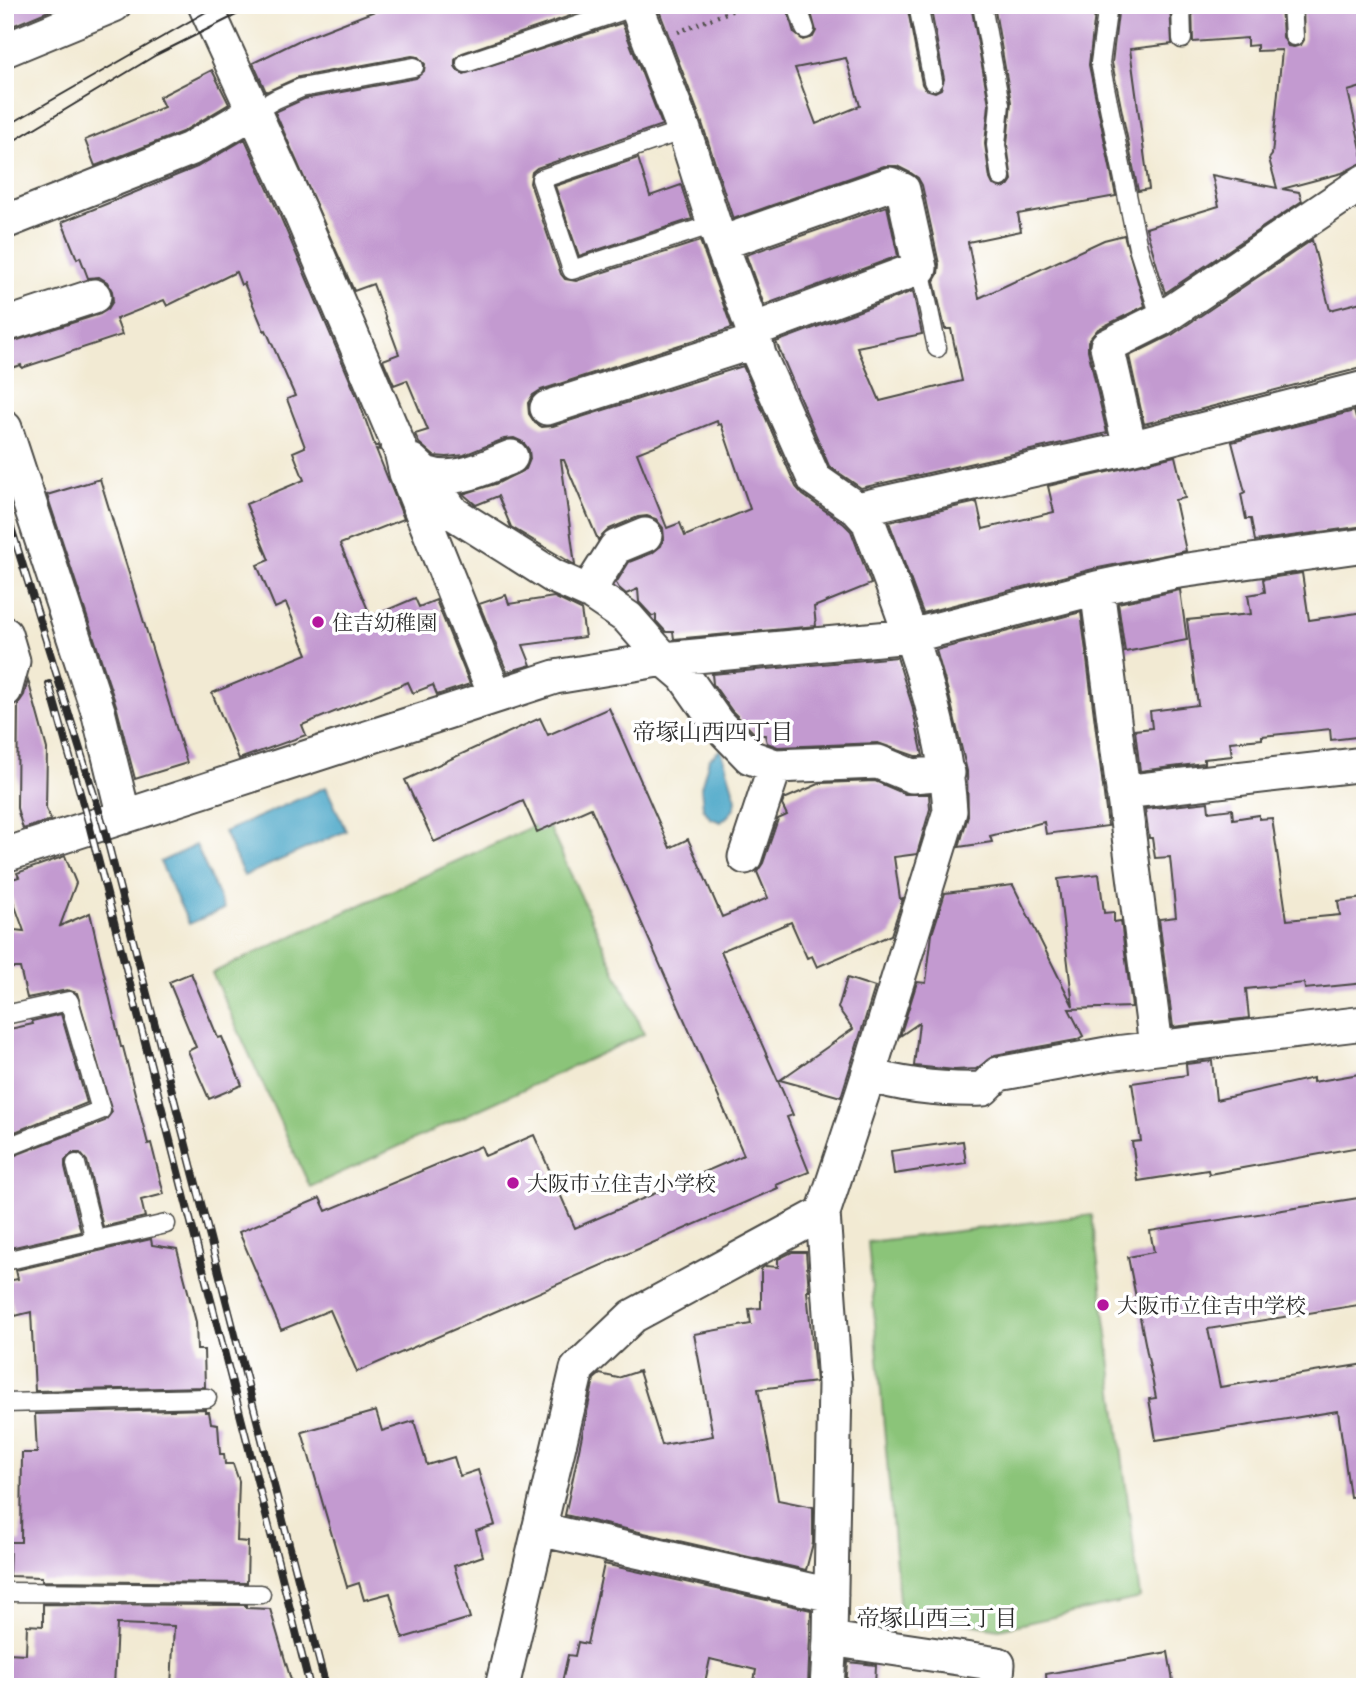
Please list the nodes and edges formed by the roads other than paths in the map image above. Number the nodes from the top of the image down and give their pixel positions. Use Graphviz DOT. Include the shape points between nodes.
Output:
graph roads {
  1 [pos="114,5"];
  2 [pos="205,5"];
  3 [pos="797,5"];
  4 [pos="918,5"];
  5 [pos="982,5"];
  6 [pos="1108,5"];
  7 [pos="1181,5"];
  8 [pos="1292,5"];
  9 [pos="636,6"];
  10 [pos="805,29"];
  11 [pos="1294,36"];
  12 [pos="1182,39"];
  13 [pos="5,50"];
  14 [pos="466,63"];
  15 [pos="414,67"];
  16 [pos="933,81"];
  17 [pos="255,111"];
  18 [pos="684,130"];
  19 [pos="1001,177"];
  20 [pos="1365,181"];
  21 [pos="5,222"];
  22 [pos="718,233"];
  23 [pos="920,268"];
  24 [pos="94,296"];
  25 [pos="1161,318"];
  26 [pos="5,325"];
  27 [pos="754,335"];
  28 [pos="937,348"];
  29 [pos="1365,388"];
  30 [pos="547,408"];
  31 [pos="5,428"];
  32 [pos="1130,448"];
  33 [pos="401,451"];
  34 [pos="511,457"];
  35 [pos="425,473"];
  36 [pos="856,509"];
  37 [pos="645,535"];
  38 [pos="1365,545"];
  39 [pos="1097,588"];
  40 [pos="591,593"];
  41 [pos="5,634"];
  42 [pos="911,636"];
  43 [pos="664,659"];
  44 [pos="5,690"];
  45 [pos="495,695"];
  46 [pos="1365,764"];
  47 [pos="775,766"];
  48 [pos="948,773"];
  49 [pos="1123,792"];
  50 [pos="124,817"];
  51 [pos="6,853"];
  52 [pos="745,857"];
  53 [pos="5,1015"];
  54 [pos="1365,1023"];
  55 [pos="1156,1046"];
  56 [pos="868,1074"];
  57 [pos="5,1148"];
  58 [pos="76,1164"];
  59 [pos="823,1213"];
  60 [pos="166,1224"];
  61 [pos="95,1240"];
  62 [pos="5,1261"];
  63 [pos="207,1398"];
  64 [pos="5,1403"];
  65 [pos="540,1529"];
  66 [pos="5,1592"];
  67 [pos="261,1594"];
  68 [pos="831,1594"];
  69 [pos="830,1639"];
  70 [pos="502,1687"];
  71 [pos="827,1687"];
  72 [pos="996,1687"];
  1 -- 13 [label="street"];
  2 -- 17 [label="street"];
  3 -- 10 [label="lane"];
  4 -- 16 [label="lane"];
  5 -- 19 [label="lane" via="1000,104 996,145"];
  6 -- 25 [label="lane" via="1100,63 1138,247"];
  7 -- 12 [label="lane"];
  8 -- 11 [label="lane"];
  9 -- 14 [label="lane"];
  9 -- 18 [label="street"];
  15 -- 17 [label="lane" via="301,88"];
  17 -- 21 [label="street" via="190,149"];
  17 -- 33 [label="street"];
  18 -- 22 [label="street"];
  18 -- 22 [label="lane" via="541,179 572,270"];
  20 -- 25 [label="street"];
  22 -- 23 [label="street" via="890,184 903,190"];
  22 -- 27 [label="street"];
  23 -- 27 [label="street"];
  23 -- 28 [label="lane"];
  24 -- 26 [label="street"];
  25 -- 32 [label="street" via="1107,346"];
  27 -- 30 [label="street"];
  27 -- 36 [label="street" via="814,479"];
  29 -- 32 [label="street"];
  31 -- 50 [label="street" via="98,711"];
  32 -- 36 [label="street"];
  33 -- 35 [label="street"];
  33 -- 45 [label="street"];
  34 -- 35 [label="street" via="461,476"];
  35 -- 40 [label="street" via="453,513 553,576"];
  36 -- 42 [label="street" via="868,521"];
  37 -- 40 [label="street" via="616,547"];
  38 -- 39 [label="street" via="1173,572"];
  39 -- 42 [label="street"];
  39 -- 49 [label="street"];
  40 -- 43 [label="street" via="628,618"];
  41 -- 44 [label="street" via="13,661"];
  42 -- 43 [label="street"];
  42 -- 48 [label="street"];
  43 -- 45 [label="street" via="555,677"];
  43 -- 47 [label="street" via="750,757"];
  45 -- 50 [label="street"];
  46 -- 49 [label="street"];
  47 -- 48 [label="street" via="878,762 912,776"];
  47 -- 52 [label="street"];
  48 -- 56 [label="street" via="950,811"];
  49 -- 55 [label="street"];
  50 -- 51 [label="street"];
  53 -- 57 [label="lane" via="69,1001 101,1110"];
  54 -- 55 [label="street"];
  55 -- 56 [label="street" via="998,1074 983,1089 888,1081"];
  56 -- 59 [label="street"];
  58 -- 61 [label="lane"];
  59 -- 65 [label="street" via="633,1316 577,1369"];
  59 -- 68 [label="street" via="835,1384"];
  60 -- 61 [label="lane"];
  61 -- 62 [label="lane"];
  63 -- 64 [label="lane"];
  65 -- 68 [label="street"];
  65 -- 70 [label="street"];
  66 -- 67 [label="lane"];
  68 -- 69 [label="street"];
  69 -- 71 [label="street"];
  69 -- 72 [label="street" via="998,1664"];
}
